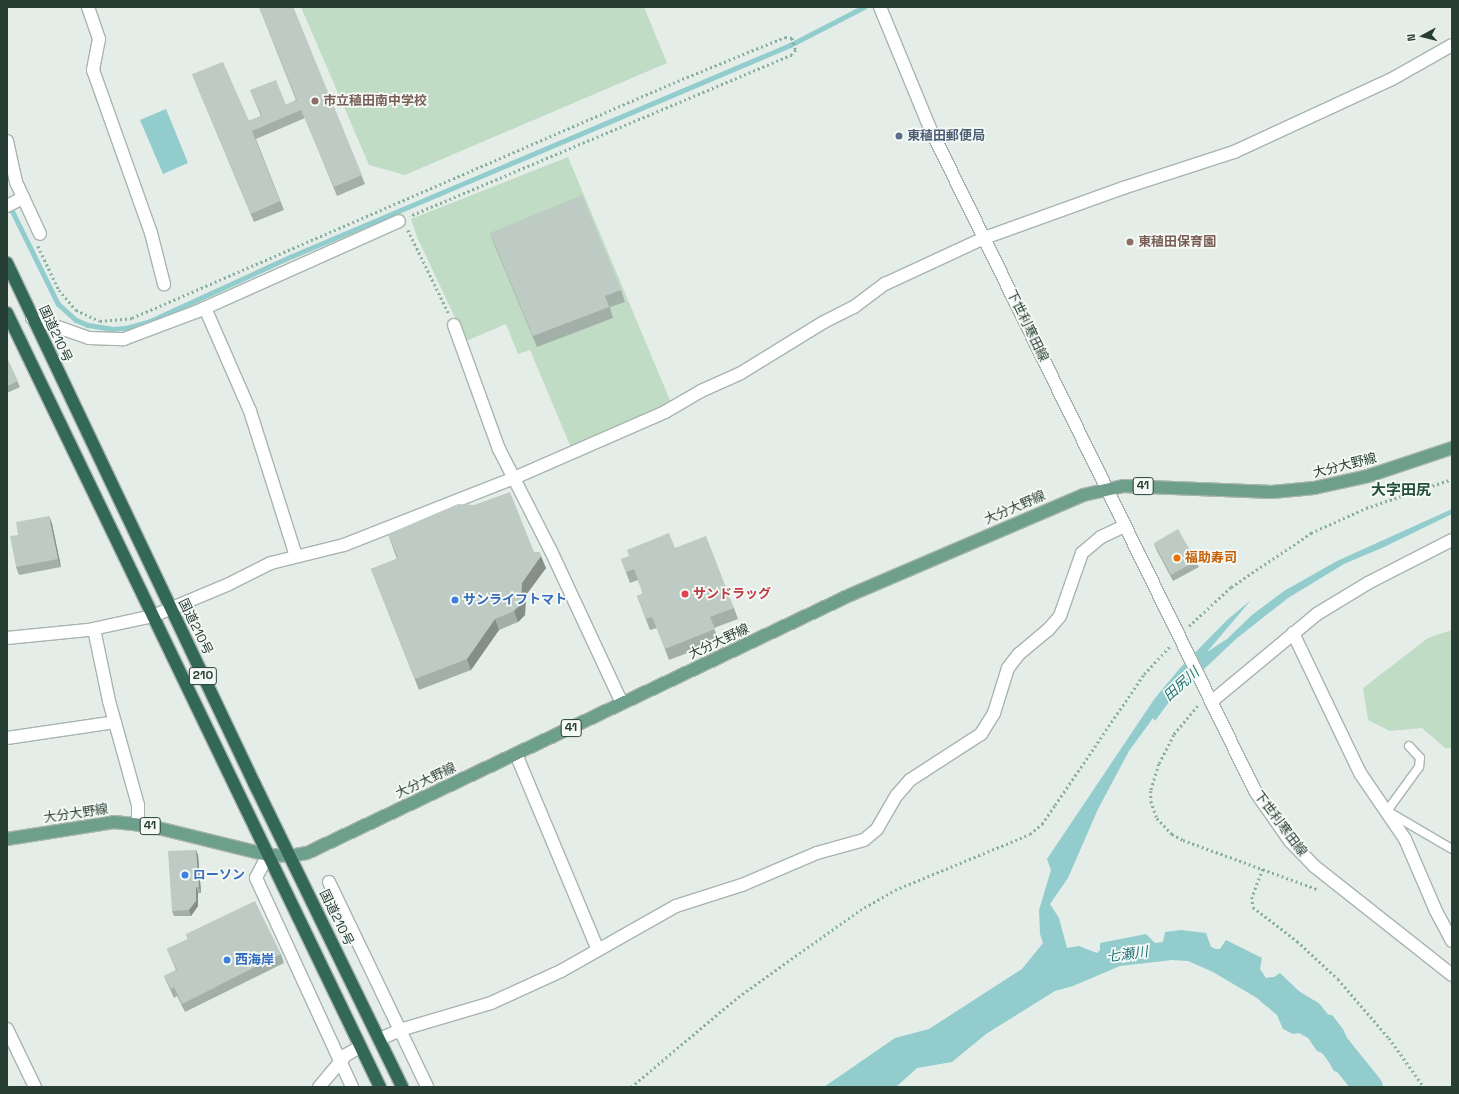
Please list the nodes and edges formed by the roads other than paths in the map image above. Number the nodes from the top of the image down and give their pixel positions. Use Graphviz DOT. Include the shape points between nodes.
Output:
graph roads {
  1 [pos="88,7"];
  2 [pos="880,7"];
  3 [pos="1452,45"];
  4 [pos="7,142"];
  5 [pos="14,202"];
  6 [pos="403,222"];
  7 [pos="38,238"];
  8 [pos="984,238"];
  9 [pos="7,264"];
  10 [pos="164,284"];
  11 [pos="205,308"];
  12 [pos="7,313"];
  13 [pos="32,318"];
  14 [pos="454,325"];
  15 [pos="10,326"];
  16 [pos="1452,448"];
  17 [pos="514,478"];
  18 [pos="1107,488"];
  19 [pos="1125,526"];
  20 [pos="1452,540"];
  21 [pos="296,556"];
  22 [pos="171,609"];
  23 [pos="153,616"];
  24 [pos="94,629"];
  25 [pos="1293,633"];
  26 [pos="7,638"];
  27 [pos="1206,702"];
  28 [pos="622,703"];
  29 [pos="115,722"];
  30 [pos="7,738"];
  31 [pos="1409,746"];
  32 [pos="516,754"];
  33 [pos="1387,811"];
  34 [pos="138,824"];
  35 [pos="7,839"];
  36 [pos="1452,849"];
  37 [pos="268,855"];
  38 [pos="290,856"];
  39 [pos="329,882"];
  40 [pos="1452,941"];
  41 [pos="598,950"];
  42 [pos="1452,975"];
  43 [pos="7,1029"];
  44 [pos="400,1030"];
  45 [pos="380,1039"];
  46 [pos="360,1047"];
  47 [pos="340,1061"];
  48 [pos="35,1087"];
  49 [pos="319,1087"];
  50 [pos="352,1087"];
  51 [pos="380,1087"];
  52 [pos="402,1087"];
  53 [pos="427,1087"];
  1 -- 10 [label="street" via="99,39 94,73 151,233"];
  2 -- 8 [label="street, 下世利寒田線" via="929,126"];
  3 -- 8 [label="street" via="1392,78 1234,152 1116,190"];
  4 -- 5 [label="street"];
  5 -- 7 [label="street"];
  6 -- 11 [label="street"];
  8 -- 17 [label="street" via="885,284 854,307 824,322 741,373 701,391 665,412"];
  8 -- 18 [label="street, 下世利寒田線"];
  9 -- 13 [label="highway, 国道210号 / 210"];
  11 -- 13 [label="street" via="135,336 112,340 77,335"];
  11 -- 21 [label="street" via="250,411"];
  12 -- 15 [label="highway, 210"];
  13 -- 22 [label="highway, 国道210号 / 210"];
  14 -- 17 [label="street" via="499,449"];
  15 -- 23 [label="highway, 210"];
  16 -- 18 [label="main road, 大分大野線 / 41" via="1344,483 1292,491 1143,486"];
  17 -- 21 [label="street" via="344,545 320,553"];
  17 -- 28 [label="street" via="570,590"];
  18 -- 19 [label="street, 下世利寒田線"];
  18 -- 28 [label="main road, 大分大野線 / 41" via="1069,500 920,563"];
  19 -- 27 [label="street, 下世利寒田線" via="1177,643 1204,686"];
  19 -- 41 [label="street" via="1101,537 1082,553 1060,616 1048,630 1019,654 1008,668 994,713 981,734 910,780 871,835 852,845 808,856 742,885 676,906"];
  20 -- 25 [label="street" via="1340,599"];
  21 -- 22 [label="street" via="271,563"];
  22 -- 23 [label="street"];
  22 -- 38 [label="highway, 国道210号 / 210"];
  23 -- 24 [label="street"];
  23 -- 37 [label="highway, 210"];
  24 -- 26 [label="street"];
  24 -- 29 [label="street"];
  25 -- 27 [label="street"];
  25 -- 33 [label="street" via="1360,773"];
  27 -- 42 [label="street, 下世利寒田線" via="1246,776 1290,841 1336,886"];
  28 -- 32 [label="main road, 大分大野線 / 41"];
  29 -- 30 [label="street"];
  29 -- 34 [label="street" via="138,805"];
  31 -- 33 [label="lane" via="1420,758 1419,767"];
  32 -- 38 [label="main road, 大分大野線 / 41" via="307,853"];
  32 -- 41 [label="street"];
  33 -- 36 [label="lane"];
  33 -- 40 [label="street" via="1405,839"];
  34 -- 35 [label="main road, 大分大野線 / 41" via="100,823"];
  34 -- 37 [label="main road, 大分大野線 / 41"];
  37 -- 38 [label="main road, 大分大野線 / 41"];
  37 -- 46 [label="highway, 210"];
  37 -- 47 [label="street" via="256,878"];
  38 -- 45 [label="highway, 国道210号 / 210"];
  39 -- 44 [label="street"];
  41 -- 44 [label="street" via="561,971 485,1006"];
  43 -- 48 [label="street"];
  44 -- 45 [label="street"];
  44 -- 53 [label="street"];
  45 -- 52 [label="highway, 国道210号 / 210"];
  46 -- 47 [label="street"];
  46 -- 51 [label="highway, 210"];
  47 -- 49 [label="street"];
  47 -- 50 [label="street"];
}
